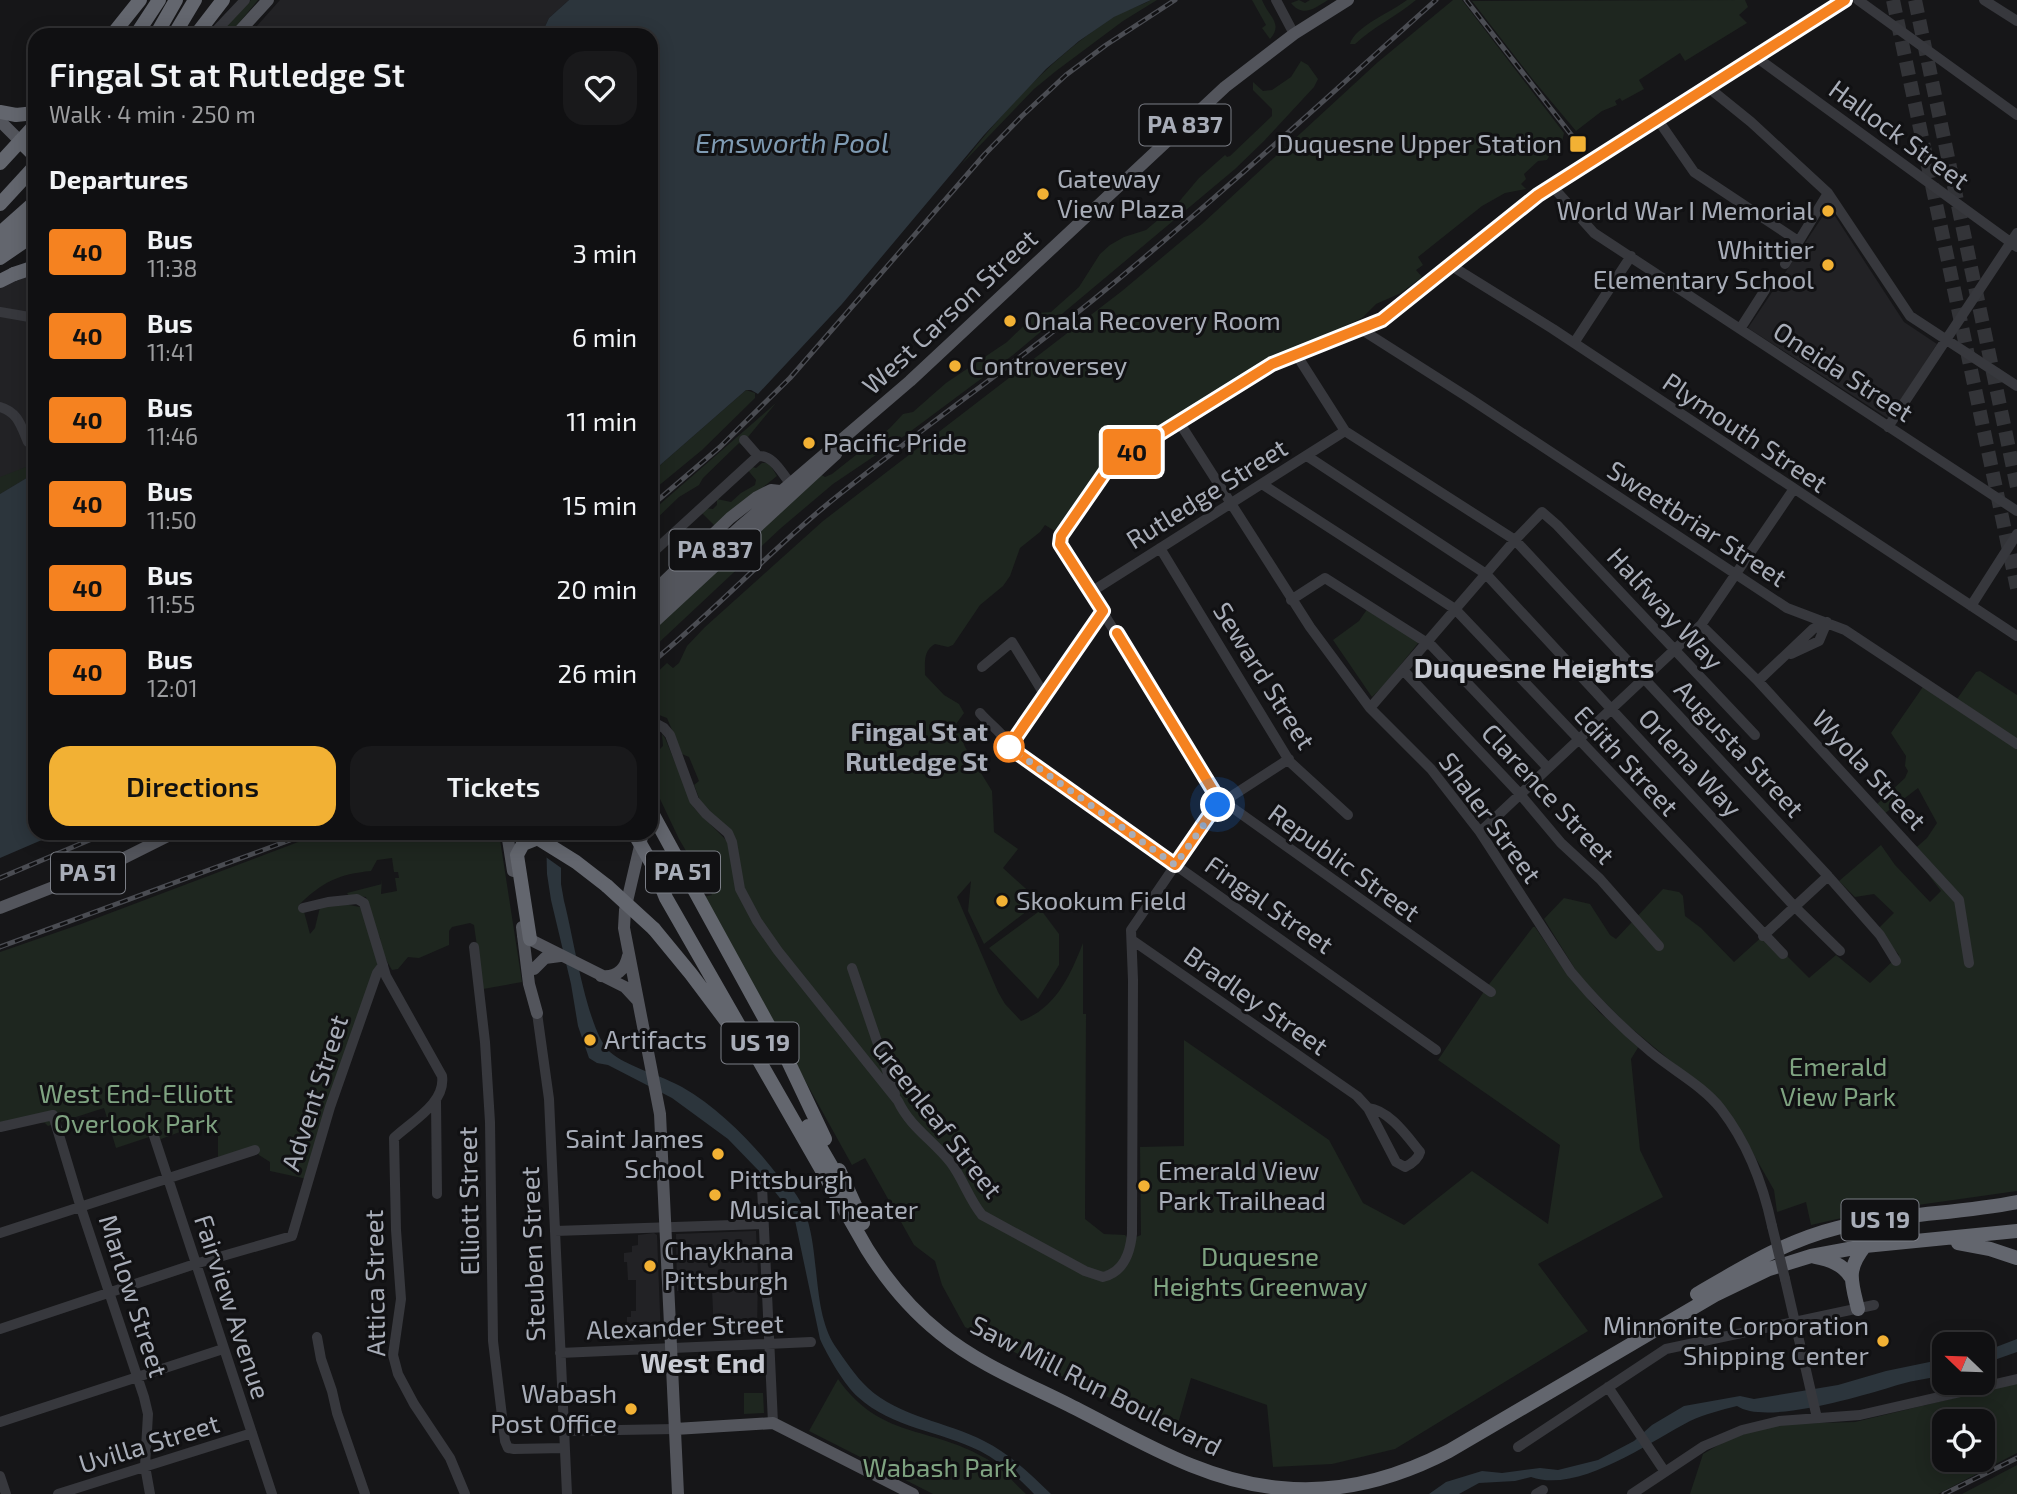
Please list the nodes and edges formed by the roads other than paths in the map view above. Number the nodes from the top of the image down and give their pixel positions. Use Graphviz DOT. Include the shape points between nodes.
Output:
graph roads {
  1 [pos="139,0"];
  2 [pos="195,0"];
  3 [pos="223,0"];
  4 [pos="245,0"];
  5 [pos="268,0"];
  6 [pos="1276,0"];
  7 [pos="1348,0"];
  8 [pos="1845,0"];
  9 [pos="1858,0"];
  10 [pos="1984,0"];
  11 [pos="170,2"];
  12 [pos="2017,21"];
  13 [pos="117,28"];
  14 [pos="143,28"];
  15 [pos="159,28"];
  16 [pos="178,28"];
  17 [pos="201,28"];
  18 [pos="219,28"];
  19 [pos="242,28"];
  20 [pos="1294,34"];
  21 [pos="1756,57"];
  22 [pos="1709,88"];
  23 [pos="0,112"];
  24 [pos="28,114"];
  25 [pos="2017,115"];
  26 [pos="1658,120"];
  27 [pos="0,121"];
  28 [pos="28,149"];
  29 [pos="0,163"];
  30 [pos="28,174"];
  31 [pos="1552,186"];
  32 [pos="1828,193"];
  33 [pos="0,204"];
  34 [pos="28,208"];
  35 [pos="28,223"];
  36 [pos="0,233"];
  37 [pos="2017,233"];
  38 [pos="28,239"];
  39 [pos="1798,242"];
  40 [pos="2014,245"];
  41 [pos="0,246"];
  42 [pos="1631,256"];
  43 [pos="0,258"];
  44 [pos="1785,264"];
  45 [pos="28,265"];
  46 [pos="1450,265"];
  47 [pos="28,270"];
  48 [pos="5,278"];
  49 [pos="0,287"];
  50 [pos="1765,290"];
  51 [pos="0,312"];
  52 [pos="28,317"];
  53 [pos="1359,328"];
  54 [pos="1740,329"];
  55 [pos="1946,339"];
  56 [pos="1574,343"];
  57 [pos="1296,354"];
  58 [pos="2017,386"];
  59 [pos="0,407"];
  60 [pos="1179,422"];
  61 [pos="1888,427"];
  62 [pos="1345,431"];
  63 [pos="744,440"];
  64 [pos="840,440"];
  65 [pos="28,442"];
  66 [pos="762,456"];
  67 [pos="1307,456"];
  68 [pos="1262,484"];
  69 [pos="785,487"];
  70 [pos="1793,490"];
  71 [pos="1231,503"];
  72 [pos="2017,511"];
  73 [pos="2017,534"];
  74 [pos="1515,540"];
  75 [pos="658,548"];
  76 [pos="1160,548"];
  77 [pos="1486,574"];
  78 [pos="1735,574"];
  79 [pos="658,587"];
  80 [pos="1091,592"];
  81 [pos="1291,600"];
  82 [pos="658,604"];
  83 [pos="1971,606"];
  84 [pos="1455,609"];
  85 [pos="1103,611"];
  86 [pos="658,619"];
  87 [pos="1827,622"];
  88 [pos="1701,625"];
  89 [pos="2017,636"];
  90 [pos="1427,642"];
  91 [pos="1675,651"];
  92 [pos="982,667"];
  93 [pos="1404,671"];
  94 [pos="1644,678"];
  95 [pos="1758,681"];
  96 [pos="1045,694"];
  97 [pos="1370,708"];
  98 [pos="1612,709"];
  99 [pos="980,713"];
  100 [pos="658,725"];
  101 [pos="1755,735"];
  102 [pos="1578,740"];
  103 [pos="2017,744"];
  104 [pos="1009,747"];
  105 [pos="1289,759"];
  106 [pos="1548,768"];
  107 [pos="1519,793"];
  108 [pos="1223,801"];
  109 [pos="1348,815"];
  110 [pos="658,824"];
  111 [pos="1480,832"];
  112 [pos="160,840"];
  113 [pos="508,840"];
  114 [pos="528,840"];
  115 [pos="540,840"];
  116 [pos="638,840"];
  117 [pos="641,840"];
  118 [pos="1175,865"];
  119 [pos="653,866"];
  120 [pos="1828,876"];
  121 [pos="1794,906"];
  122 [pos="0,908"];
  123 [pos="303,908"];
  124 [pos="1763,936"];
  125 [pos="526,938"];
  126 [pos="1132,940"];
  127 [pos="1659,946"];
  128 [pos="474,947"];
  129 [pos="1840,951"];
  130 [pos="1783,954"];
  131 [pos="561,956"];
  132 [pos="628,956"];
  133 [pos="1896,961"];
  134 [pos="1969,963"];
  135 [pos="383,965"];
  136 [pos="852,968"];
  137 [pos="534,969"];
  138 [pos="596,973"];
  139 [pos="1491,992"];
  140 [pos="638,1001"];
  141 [pos="537,1013"];
  142 [pos="1436,1050"];
  143 [pos="778,1094"];
  144 [pos="436,1101"];
  145 [pos="898,1101"];
  146 [pos="1368,1108"];
  147 [pos="0,1127"];
  148 [pos="153,1133"];
  149 [pos="255,1150"];
  150 [pos="168,1179"];
  151 [pos="762,1186"];
  152 [pos="437,1194"];
  153 [pos="2017,1202"];
  154 [pos="81,1208"];
  155 [pos="863,1223"];
  156 [pos="763,1224"];
  157 [pos="666,1227"];
  158 [pos="555,1231"];
  159 [pos="2017,1231"];
  160 [pos="0,1233"];
  161 [pos="1932,1239"];
  162 [pos="1866,1245"];
  163 [pos="1811,1256"];
  164 [pos="2017,1258"];
  165 [pos="195,1264"];
  166 [pos="1850,1276"];
  167 [pos="110,1292"];
  168 [pos="1874,1305"];
  169 [pos="1858,1309"];
  170 [pos="1795,1323"];
  171 [pos="0,1329"];
  172 [pos="317,1337"];
  173 [pos="811,1342"];
  174 [pos="769,1344"];
  175 [pos="671,1348"];
  176 [pos="223,1349"];
  177 [pos="560,1353"];
  178 [pos="138,1377"];
  179 [pos="2017,1379"];
  180 [pos="1608,1387"];
  181 [pos="1816,1413"];
  182 [pos="0,1422"];
  183 [pos="773,1423"];
  184 [pos="675,1429"];
  185 [pos="563,1431"];
  186 [pos="252,1433"];
  187 [pos="1518,1447"];
  188 [pos="564,1448"];
  189 [pos="145,1466"];
  190 [pos="1665,1472"];
  191 [pos="0,1476"];
  192 [pos="6,1494"];
  193 [pos="58,1494"];
  194 [pos="150,1494"];
  195 [pos="272,1494"];
  196 [pos="365,1494"];
  197 [pos="465,1494"];
  198 [pos="567,1494"];
  199 [pos="678,1494"];
  200 [pos="913,1494"];
  201 [pos="1632,1494"];
  1 -- 13 [label="highway"];
  2 -- 16 [label="highway"];
  3 -- 17 [label="highway"];
  4 -- 18 [label="street"];
  5 -- 19 [label="main road"];
  6 -- 20 [label="street"];
  7 -- 20 [label="main road, West Carson Street / PA 837"];
  8 -- 21 [label="street"];
  9 -- 25 [label="street"];
  10 -- 12 [label="street"];
  11 -- 14 [label="highway"];
  11 -- 15 [label="highway"];
  20 -- 64 [label="main road, West Carson Street / PA 837" via="1225,87 910,382"];
  21 -- 22 [label="street"];
  21 -- 40 [label="street, Hallock Street"];
  22 -- 26 [label="street"];
  22 -- 32 [label="street"];
  23 -- 24 [label="highway"];
  26 -- 31 [label="street"];
  26 -- 39 [label="street" via="1694,172"];
  27 -- 28 [label="main road"];
  28 -- 29 [label="highway"];
  30 -- 33 [label="highway"];
  31 -- 42 [label="street, Oneida Street" via="1594,233"];
  31 -- 46 [label="street"];
  32 -- 39 [label="street"];
  32 -- 55 [label="street" via="1910,316"];
  34 -- 36 [label="highway"];
  35 -- 41 [label="highway"];
  37 -- 40 [label="street"];
  38 -- 43 [label="highway"];
  39 -- 44 [label="street"];
  40 -- 55 [label="street"];
  42 -- 54 [label="street, Oneida Street"];
  42 -- 56 [label="street"];
  45 -- 49 [label="main road"];
  46 -- 53 [label="street" via="1382,320"];
  46 -- 56 [label="street, Plymouth Street"];
  47 -- 48 [label="highway, bridge"];
  50 -- 54 [label="street"];
  51 -- 52 [label="street"];
  53 -- 57 [label="street"];
  53 -- 78 [label="street, Sweetbriar Street"];
  54 -- 61 [label="street, Oneida Street"];
  55 -- 58 [label="street"];
  55 -- 61 [label="street"];
  56 -- 70 [label="street, Plymouth Street"];
  57 -- 60 [label="street"];
  57 -- 62 [label="street, Augusta Street"];
  59 -- 65 [label="street" via="16,416"];
  60 -- 71 [label="street, Shaler Street"];
  60 -- 80 [label="street, Republic Street" via="1113,463 1061,536 1060,544"];
  61 -- 72 [label="street, Oneida Street"];
  62 -- 67 [label="street, Rutledge Street"];
  62 -- 74 [label="street, Augusta Street"];
  63 -- 66 [label="street"];
  64 -- 69 [label="main road, West Carson Street / PA 837"];
  64 -- 86 [label="main road" via="836,454"];
  66 -- 69 [label="street" via="771,459"];
  66 -- 75 [label="street"];
  67 -- 68 [label="street, Rutledge Street"];
  67 -- 77 [label="street, Orlena Way"];
  68 -- 71 [label="street, Rutledge Street"];
  68 -- 84 [label="street, Edith Street"];
  69 -- 79 [label="main road" via="771,490 737,511"];
  69 -- 82 [label="main road, West Carson Street / PA 837"];
  70 -- 78 [label="street"];
  70 -- 83 [label="street, Plymouth Street"];
  71 -- 76 [label="street, Rutledge Street"];
  71 -- 81 [label="street, Shaler Street"];
  73 -- 83 [label="street"];
  74 -- 77 [label="street"];
  74 -- 91 [label="street, Halfway Way" via="1542,512"];
  74 -- 94 [label="street, Augusta Street"];
  76 -- 80 [label="street, Rutledge Street"];
  76 -- 105 [label="street, Seward Street"];
  77 -- 84 [label="street"];
  77 -- 98 [label="street, Orlena Way"];
  78 -- 87 [label="street, Sweetbriar Street" via="1787,608"];
  78 -- 88 [label="street"];
  80 -- 85 [label="street, Republic Street"];
  81 -- 90 [label="street" via="1325,578"];
  81 -- 97 [label="street, Shaler Street"];
  83 -- 89 [label="street, Plymouth Street"];
  84 -- 90 [label="street"];
  84 -- 102 [label="street, Edith Street"];
  85 -- 96 [label="street"];
  85 -- 108 [label="street, Republic Street"];
  87 -- 95 [label="street" via="1813,629"];
  87 -- 103 [label="street, Sweetbriar Street"];
  88 -- 91 [label="street"];
  88 -- 95 [label="street, Wyola Street"];
  90 -- 93 [label="street"];
  90 -- 106 [label="street"];
  91 -- 94 [label="street"];
  91 -- 101 [label="street, Halfway Way"];
  92 -- 96 [label="street" via="1012,642"];
  93 -- 97 [label="street"];
  93 -- 107 [label="street, Clarence Street"];
  94 -- 98 [label="street"];
  94 -- 120 [label="street, Augusta Street"];
  95 -- 134 [label="street, Wyola Street" via="1959,900"];
  96 -- 104 [label="street"];
  97 -- 111 [label="street, Shaler Street" via="1431,769"];
  98 -- 102 [label="street"];
  98 -- 121 [label="street, Orlena Way"];
  99 -- 104 [label="street, Fingal Street" via="1007,739"];
  100 -- 145 [label="street, Greenleaf Street" via="670,735 694,800 728,833 740,889 757,921"];
  102 -- 106 [label="street"];
  102 -- 124 [label="street, Edith Street"];
  104 -- 118 [label="street, Fingal Street"];
  105 -- 108 [label="street, Greenleaf Street"];
  105 -- 109 [label="street, Seward Street"];
  106 -- 107 [label="street"];
  107 -- 111 [label="street"];
  107 -- 127 [label="street, Clarence Street"];
  108 -- 118 [label="street, Greenleaf Street"];
  108 -- 139 [label="street, Republic Street"];
  110 -- 155 [label="highway, PA 51" via="788,1061"];
  111 -- 170 [label="street, Shaler Street, bridge" via="1585,989 1720,1107 1738,1133 1759,1176"];
  112 -- 122 [label="main road, PA 51"];
  113 -- 125 [label="main road, Steuben Street"];
  114 -- 125 [label="highway" via="517,855"];
  115 -- 143 [label="highway, PA 51, bridge" via="607,886 653,929 711,999"];
  116 -- 119 [label="highway, Saw Mill Run Boulevard / US 19, bridge"];
  117 -- 132 [label="main road" via="625,910"];
  118 -- 126 [label="street, Greenleaf Street" via="1131,930"];
  118 -- 142 [label="street, Fingal Street"];
  119 -- 143 [label="highway, Saw Mill Run Boulevard / US 19" via="666,898"];
  119 -- 155 [label="highway, Saw Mill Run Boulevard / US 19" via="675,893"];
  120 -- 121 [label="street"];
  120 -- 133 [label="street, Augusta Street" via="1880,935"];
  121 -- 124 [label="street"];
  121 -- 129 [label="street, Orlena Way"];
  123 -- 135 [label="street" via="357,899 364,903"];
  124 -- 130 [label="street, Edith Street"];
  125 -- 131 [label="main road"];
  125 -- 137 [label="main road, Steuben Street"];
  125 -- 141 [label="main road, Steuben Street" via="529,984"];
  126 -- 145 [label="street, Greenleaf Street" via="1133,1215 1130,1250 1116,1272 1097,1276 982,1214 951,1164 906,1117"];
  126 -- 146 [label="street, Bradley Street"];
  128 -- 188 [label="street, Elliott Street" via="489,1122 493,1340 505,1441 514,1449"];
  131 -- 137 [label="main road" via="545,958"];
  131 -- 138 [label="main road"];
  132 -- 138 [label="main road" via="619,973"];
  132 -- 140 [label="main road"];
  135 -- 144 [label="street" via="442,1076"];
  135 -- 165 [label="street, Advent Street" via="334,1094 292,1236"];
  136 -- 145 [label="street"];
  137 -- 141 [label="main road, Steuben Street"];
  138 -- 140 [label="main road" via="625,987"];
  140 -- 157 [label="main road" via="658,1093"];
  141 -- 158 [label="street, Steuben Street" via="550,1099"];
  143 -- 163 [label="highway, Saw Mill Run Boulevard / US 19" via="877,1265 900,1295 941,1334 992,1366 1172,1457 1226,1478 1263,1486 1351,1486 1419,1466 1735,1284"];
  144 -- 152 [label="street"];
  144 -- 197 [label="street, Attica Street" via="394,1138 401,1299 393,1354 398,1374 450,1458"];
  146 -- 146 [label="street" via="1396,1162 1410,1165 1420,1152 1385,1115"];
  147 -- 154 [label="street, Marlow Street" via="53,1115"];
  148 -- 150 [label="street, Fairview Avenue"];
  149 -- 150 [label="street"];
  150 -- 154 [label="street"];
  150 -- 165 [label="street, Fairview Avenue"];
  151 -- 156 [label="street"];
  153 -- 155 [label="highway, Saw Mill Run Boulevard / US 19" via="1853,1224 1793,1242 1749,1263 1430,1450 1366,1473 1316,1479 1265,1477 1211,1463 979,1348 913,1295"];
  154 -- 160 [label="street"];
  154 -- 167 [label="street, Marlow Street"];
  156 -- 157 [label="street"];
  156 -- 174 [label="street"];
  157 -- 158 [label="street"];
  157 -- 175 [label="main road"];
  158 -- 177 [label="street, Steuben Street"];
  159 -- 161 [label="highway, Saw Mill Run Boulevard"];
  161 -- 162 [label="highway, Saw Mill Run Boulevard / US 19"];
  161 -- 164 [label="highway, US 19"];
  162 -- 163 [label="highway, Saw Mill Run Boulevard / US 19"];
  162 -- 166 [label="highway"];
  163 -- 166 [label="highway" via="1835,1262"];
  165 -- 167 [label="street"];
  165 -- 176 [label="street, Fairview Avenue"];
  166 -- 169 [label="highway"];
  167 -- 171 [label="street"];
  167 -- 178 [label="street, Marlow Street"];
  168 -- 169 [label="street"];
  169 -- 170 [label="street"];
  170 -- 180 [label="street" via="1671,1347"];
  170 -- 181 [label="street, Shaler Street"];
  172 -- 196 [label="street"];
  173 -- 174 [label="street, Alexander Street"];
  174 -- 175 [label="street, Alexander Street"];
  174 -- 183 [label="street"];
  175 -- 177 [label="street, Alexander Street"];
  175 -- 184 [label="main road"];
  176 -- 178 [label="street"];
  176 -- 186 [label="street, Fairview Avenue"];
  177 -- 185 [label="street, Steuben Street"];
  178 -- 182 [label="street"];
  178 -- 189 [label="street, Marlow Street" via="148,1414"];
  179 -- 181 [label="street" via="1860,1415"];
  180 -- 187 [label="street"];
  180 -- 190 [label="street"];
  181 -- 190 [label="street" via="1729,1435"];
  183 -- 184 [label="main road"];
  183 -- 200 [label="main road"];
  184 -- 185 [label="street"];
  184 -- 199 [label="main road"];
  185 -- 188 [label="street, Steuben Street"];
  186 -- 189 [label="street, Uvilla Street"];
  186 -- 195 [label="street, Fairview Avenue"];
  188 -- 198 [label="street, Steuben Street"];
  189 -- 193 [label="street, Uvilla Street"];
  189 -- 194 [label="street, Marlow Street"];
  190 -- 201 [label="street"];
  191 -- 192 [label="street"];
}
